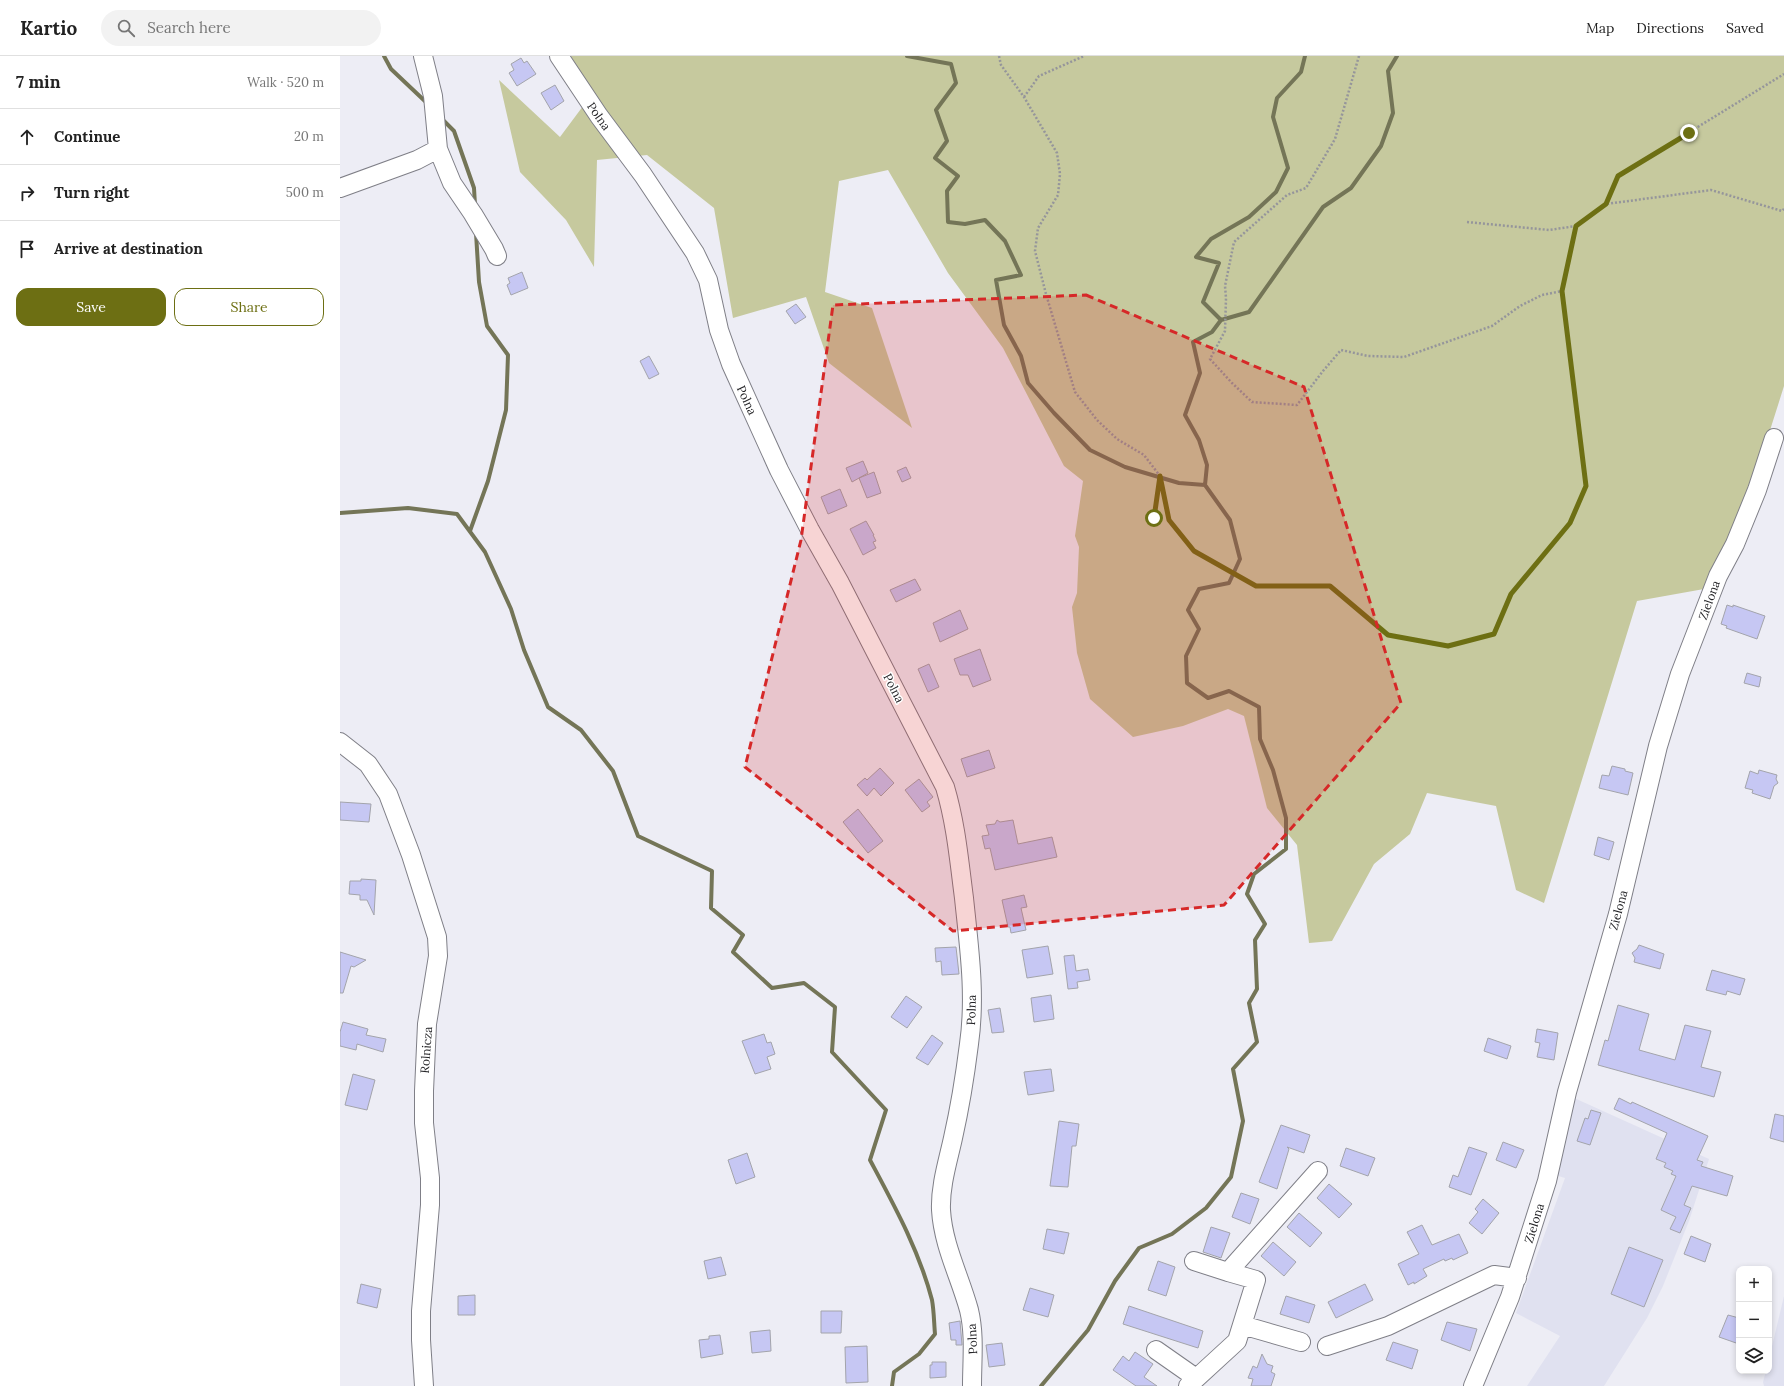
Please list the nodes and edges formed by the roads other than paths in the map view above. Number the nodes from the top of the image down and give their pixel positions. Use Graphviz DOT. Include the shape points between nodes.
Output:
graph roads {
  1 [pos="423,56"];
  2 [pos="559,56"];
  3 [pos="438,149"];
  4 [pos="340,188"];
  5 [pos="497,256"];
  6 [pos="1774,438"];
  7 [pos="340,742"];
  8 [pos="1318,1171"];
  9 [pos="1194,1261"];
  10 [pos="1228,1272"];
  11 [pos="1517,1278"];
  12 [pos="1242,1325"];
  13 [pos="1301,1342"];
  14 [pos="1327,1346"];
  15 [pos="1156,1350"];
  16 [pos="1192,1382"];
  17 [pos="424,1386"];
  18 [pos="972,1386"];
  19 [pos="1473,1386"];
  1 -- 3 [label="street" via="433,96"];
  2 -- 18 [label="street, Polna" via="679,227 698,259 708,280 719,330 731,364 776,464 945,787 959,850 972,992 970,1043 941,1209 947,1242 971,1320 974,1347"];
  3 -- 4 [label="street" via="410,163"];
  3 -- 5 [label="street" via="452,183"];
  6 -- 11 [label="street, Zielona" via="1736,544 1718,576 1680,674 1658,746 1618,914 1567,1092 1547,1181"];
  7 -- 17 [label="street, Rolnicza" via="368,764 388,794 437,937 438,956 428,1024 424,1091 424,1123 430,1178 421,1311"];
  8 -- 10 [label="street"];
  9 -- 10 [label="street"];
  10 -- 12 [label="street" via="1256,1280"];
  11 -- 14 [label="street" via="1494,1275 1388,1326"];
  11 -- 19 [label="street, Zielona"];
  12 -- 13 [label="street"];
  12 -- 16 [label="street" via="1237,1341"];
  15 -- 16 [label="street"];
}
